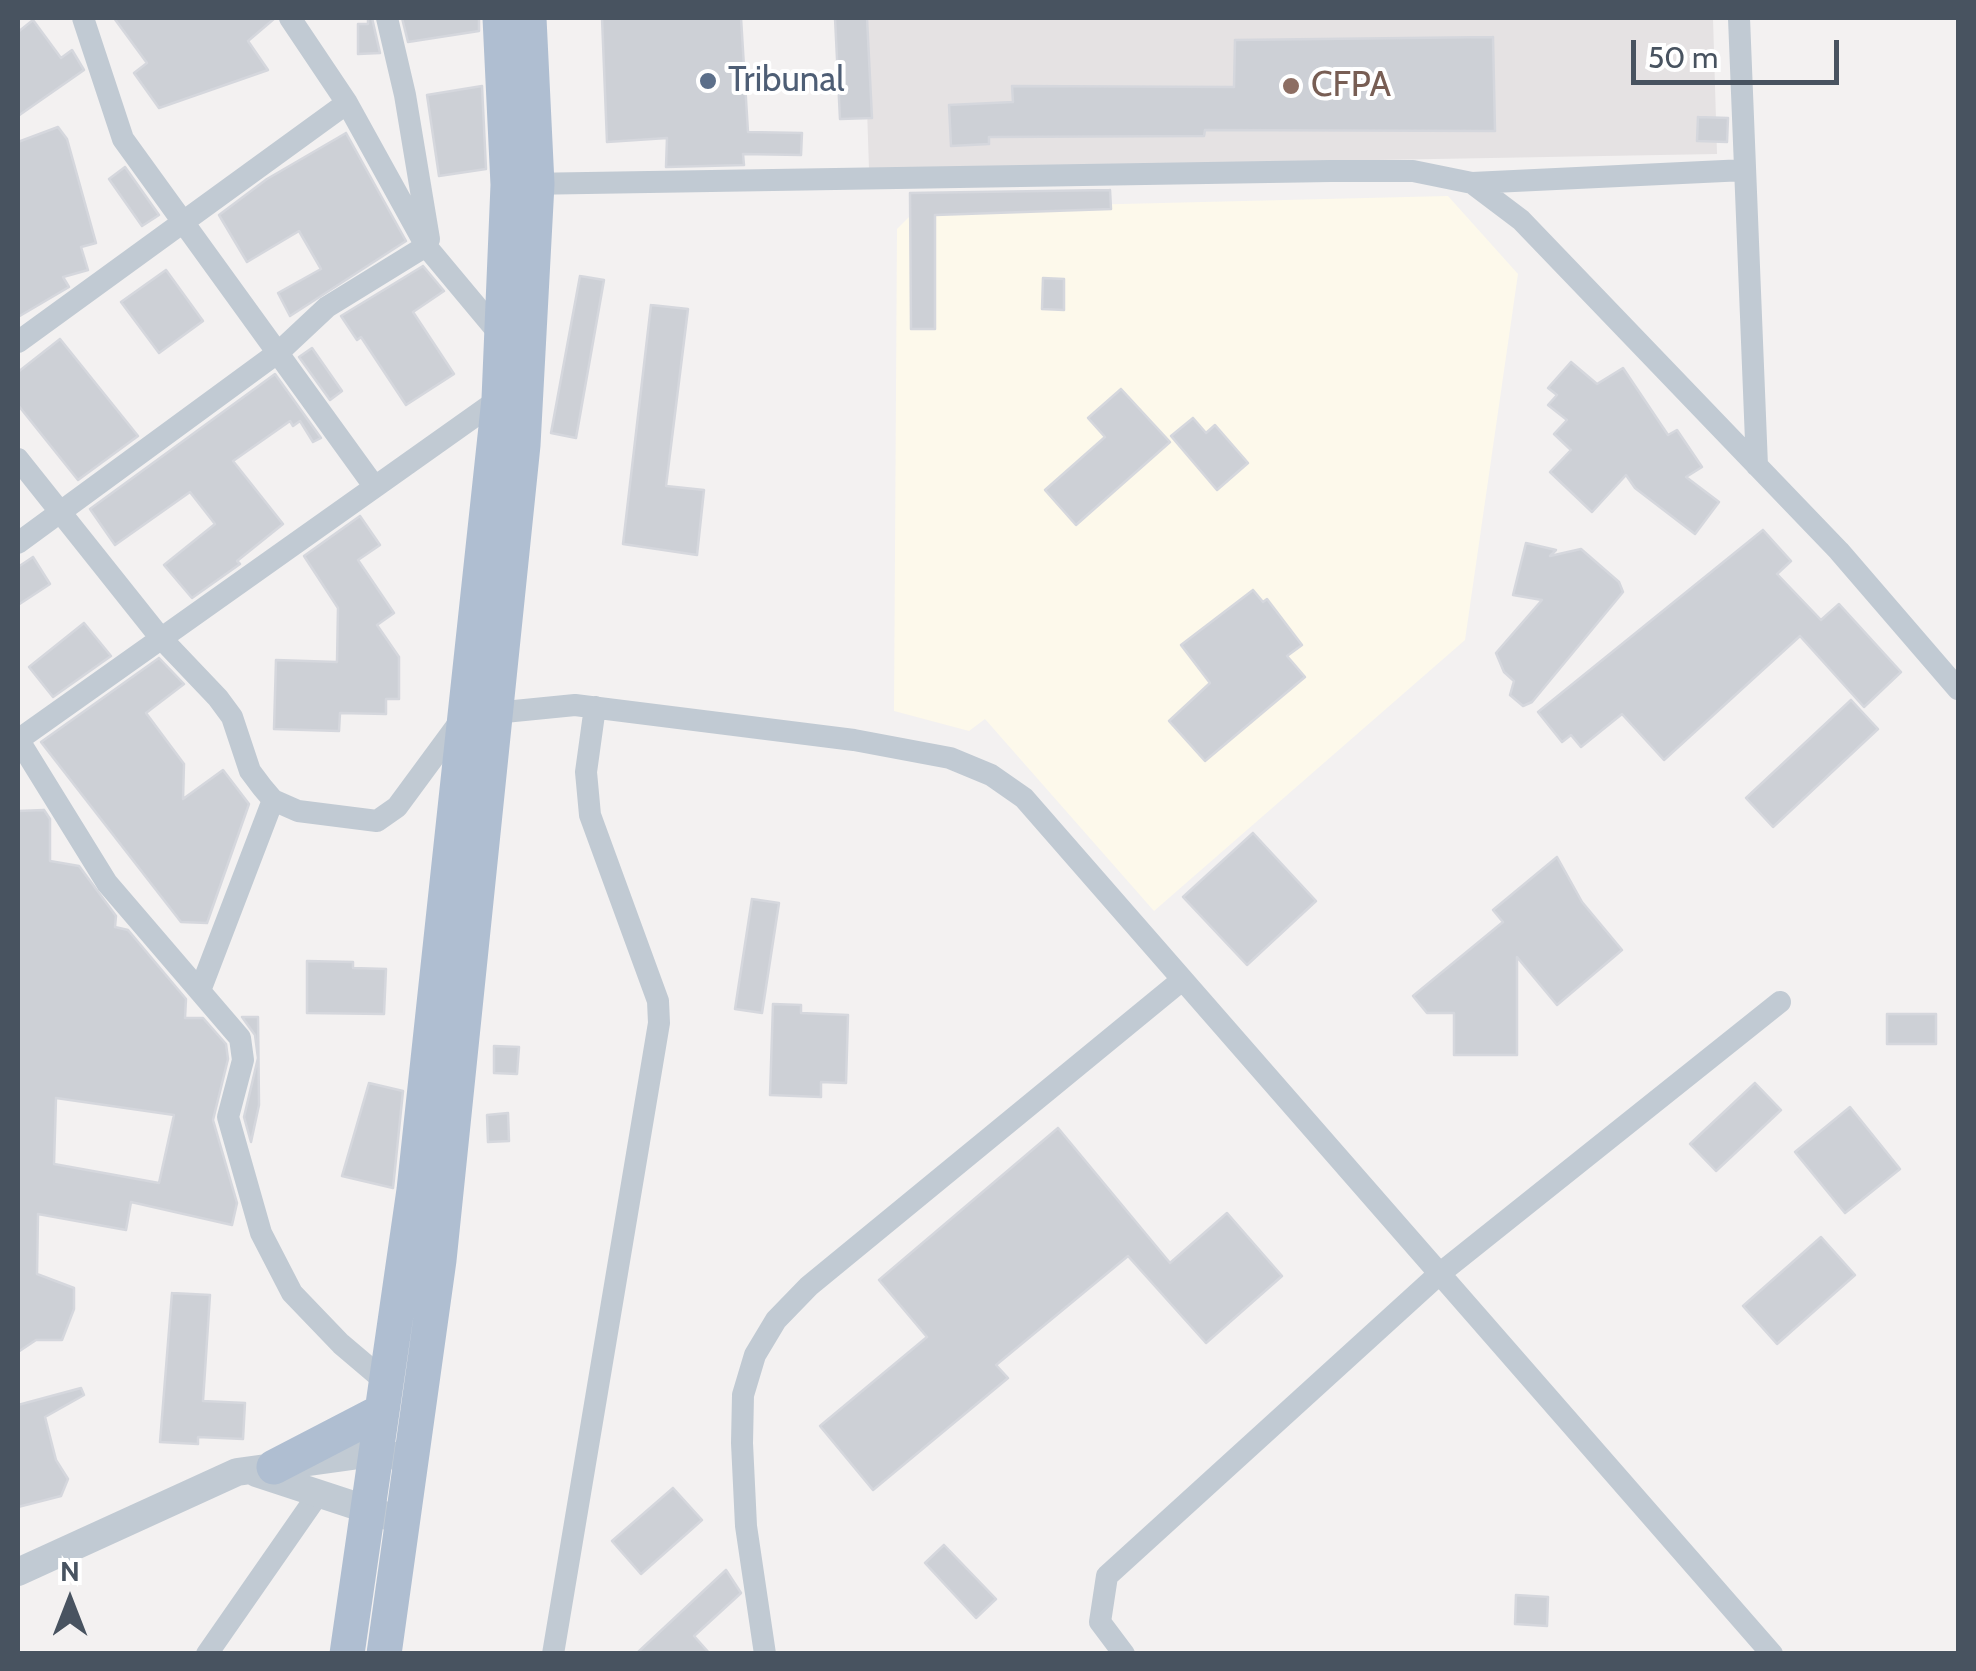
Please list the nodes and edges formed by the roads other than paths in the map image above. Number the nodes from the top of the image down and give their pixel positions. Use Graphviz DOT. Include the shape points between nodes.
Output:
graph roads {
  1 [pos="83,18"];
  2 [pos="290,18"];
  3 [pos="387,18"];
  4 [pos="500,18"];
  5 [pos="529,18"];
  6 [pos="1740,18"];
  7 [pos="347,103"];
  8 [pos="1746,170"];
  9 [pos="1472,183"];
  10 [pos="522,184"];
  11 [pos="184,219"];
  12 [pos="428,249"];
  13 [pos="502,337"];
  14 [pos="18,342"];
  15 [pos="280,352"];
  16 [pos="499,399"];
  17 [pos="18,459"];
  18 [pos="1757,466"];
  19 [pos="374,486"];
  20 [pos="60,512"];
  21 [pos="18,542"];
  22 [pos="159,636"];
  23 [pos="1958,688"];
  24 [pos="595,707"];
  25 [pos="480,715"];
  26 [pos="18,739"];
  27 [pos="273,800"];
  28 [pos="1182,980"];
  29 [pos="201,988"];
  30 [pos="1780,1002"];
  31 [pos="1438,1275"];
  32 [pos="383,1397"];
  33 [pos="374,1452"];
  34 [pos="412,1458"];
  35 [pos="262,1469"];
  36 [pos="319,1493"];
  37 [pos="364,1508"];
  38 [pos="403,1520"];
  39 [pos="18,1572"];
  40 [pos="208,1654"];
  41 [pos="347,1654"];
  42 [pos="384,1654"];
  43 [pos="554,1654"];
  44 [pos="765,1654"];
  45 [pos="1124,1654"];
  46 [pos="1772,1654"];
  1 -- 11 [label="street" via="122,139"];
  2 -- 7 [label="street"];
  3 -- 12 [label="street"];
  4 -- 10 [label="main road"];
  5 -- 10 [label="main road"];
  6 -- 8 [label="street"];
  7 -- 11 [label="street"];
  7 -- 12 [label="street"];
  8 -- 9 [label="street"];
  8 -- 18 [label="street"];
  9 -- 10 [label="street" via="1413,171 1331,171"];
  9 -- 18 [label="street" via="1520,220"];
  10 -- 13 [label="main road"];
  10 -- 25 [label="main road" via="523,444"];
  11 -- 14 [label="street"];
  11 -- 15 [label="street"];
  12 -- 13 [label="street"];
  12 -- 15 [label="street" via="326,306"];
  13 -- 16 [label="main road"];
  15 -- 19 [label="street"];
  15 -- 20 [label="street"];
  16 -- 19 [label="street"];
  16 -- 25 [label="main road"];
  17 -- 20 [label="street"];
  18 -- 23 [label="street"];
  19 -- 22 [label="street"];
  20 -- 21 [label="street"];
  20 -- 22 [label="street"];
  22 -- 26 [label="street"];
  22 -- 27 [label="street" via="232,717 250,771"];
  24 -- 25 [label="street"];
  24 -- 28 [label="street" via="854,740 950,758 991,775 1024,798"];
  24 -- 43 [label="street" via="586,772 590,815 658,1001 659,1023"];
  25 -- 27 [label="street" via="377,821 348,821"];
  25 -- 32 [label="main road"];
  25 -- 34 [label="main road" via="439,1260"];
  26 -- 29 [label="street" via="108,884"];
  27 -- 29 [label="street"];
  28 -- 31 [label="street"];
  28 -- 44 [label="street" via="808,1286 776,1320 755,1355 742,1442 746,1526"];
  29 -- 32 [label="street" via="243,1047 229,1129 275,1264"];
  30 -- 31 [label="street"];
  31 -- 45 [label="street" via="1107,1576 1100,1622"];
  31 -- 46 [label="street"];
  32 -- 33 [label="main road"];
  32 -- 35 [label="main road"];
  33 -- 34 [label="street"];
  33 -- 35 [label="street"];
  33 -- 37 [label="main road"];
  34 -- 38 [label="main road"];
  35 -- 36 [label="street"];
  35 -- 39 [label="street" via="224,1476"];
  36 -- 37 [label="street"];
  36 -- 40 [label="street"];
  37 -- 38 [label="street"];
  37 -- 41 [label="main road"];
  38 -- 42 [label="main road"];
}
